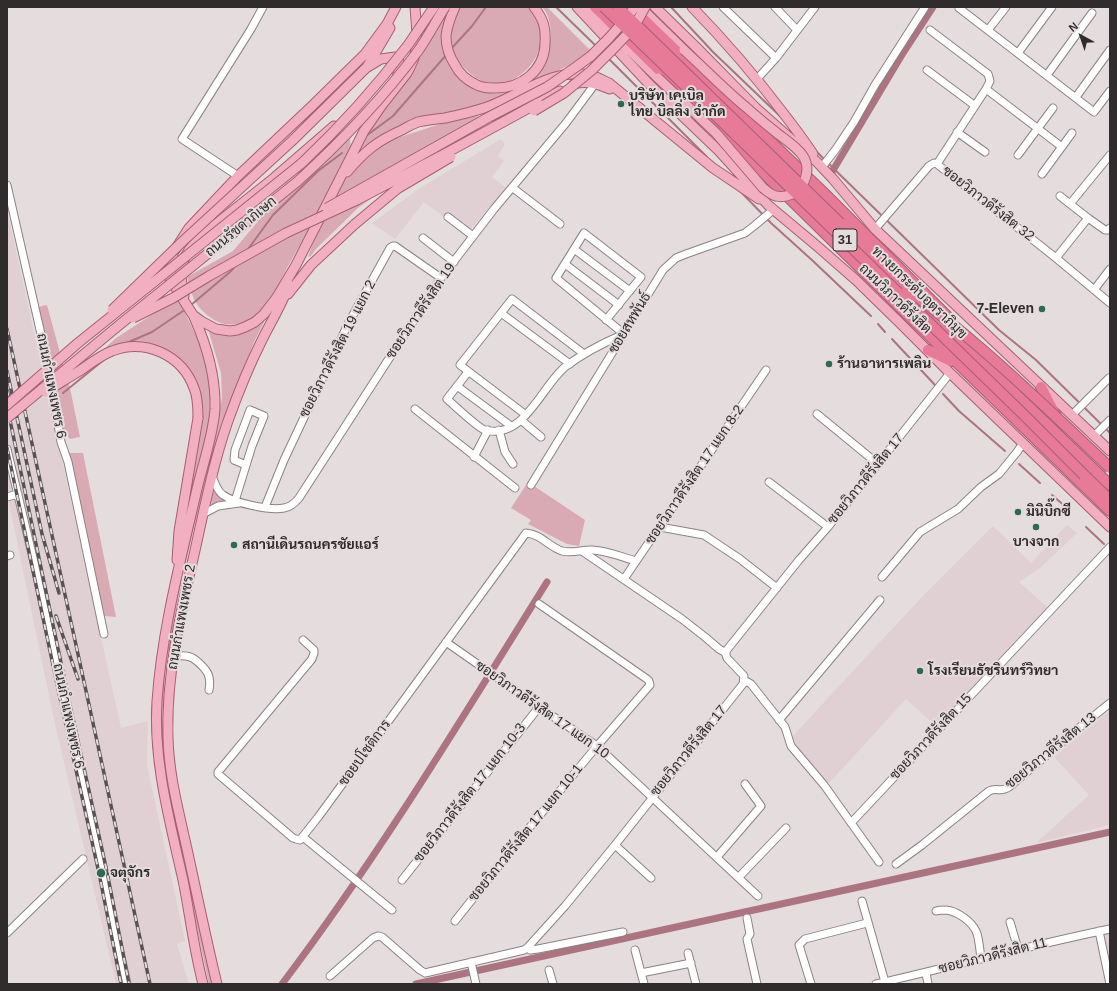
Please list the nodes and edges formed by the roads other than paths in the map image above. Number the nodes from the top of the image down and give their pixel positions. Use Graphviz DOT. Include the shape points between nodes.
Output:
graph roads {
  1 [pos="263,7"];
  2 [pos="396,7"];
  3 [pos="399,7"];
  4 [pos="415,7"];
  5 [pos="434,7"];
  6 [pos="445,7"];
  7 [pos="455,7"];
  8 [pos="534,7"];
  9 [pos="577,7"];
  10 [pos="583,7"];
  11 [pos="595,7"];
  12 [pos="604,7"];
  13 [pos="618,7"];
  14 [pos="631,7"];
  15 [pos="635,7"];
  16 [pos="640,7"];
  17 [pos="646,7"];
  18 [pos="655,7"];
  19 [pos="692,7"];
  20 [pos="723,7"];
  21 [pos="775,7"];
  22 [pos="815,7"];
  23 [pos="925,7"];
  24 [pos="960,7"];
  25 [pos="1006,7"];
  26 [pos="1052,7"];
  27 [pos="1092,13"];
  28 [pos="798,30"];
  29 [pos="930,30"];
  30 [pos="988,30"];
  31 [pos="1110,50"];
  32 [pos="1018,53"];
  33 [pos="776,58"];
  34 [pos="366,68"];
  35 [pos="927,70"];
  36 [pos="1047,75"];
  37 [pos="756,79"];
  38 [pos="595,84"];
  39 [pos="986,89"];
  40 [pos="1110,91"];
  41 [pos="392,92"];
  42 [pos="620,92"];
  43 [pos="1076,97"];
  44 [pos="974,105"];
  45 [pos="1053,108"];
  46 [pos="351,113"];
  47 [pos="1038,128"];
  48 [pos="957,132"];
  49 [pos="1072,133"];
  50 [pos="1062,147"];
  51 [pos="985,152"];
  52 [pos="1110,155"];
  53 [pos="1018,156"];
  54 [pos="820,164"];
  55 [pos="937,164"];
  56 [pos="1042,174"];
  57 [pos="238,176"];
  58 [pos="340,181"];
  59 [pos="7,184"];
  60 [pos="513,188"];
  61 [pos="1060,196"];
  62 [pos="1070,204"];
  63 [pos="768,212"];
  64 [pos="448,217"];
  65 [pos="1088,218"];
  66 [pos="560,224"];
  67 [pos="1110,228"];
  68 [pos="875,229"];
  69 [pos="286,233"];
  70 [pos="473,236"];
  71 [pos="423,238"];
  72 [pos="574,249"];
  73 [pos="1056,258"];
  74 [pos="454,262"];
  75 [pos="565,264"];
  76 [pos="296,265"];
  77 [pos="1110,269"];
  78 [pos="441,278"];
  79 [pos="907,289"];
  80 [pos="1094,290"];
  81 [pos="630,291"];
  82 [pos="284,299"];
  83 [pos="185,301"];
  84 [pos="1110,303"];
  85 [pos="619,305"];
  86 [pos="501,313"];
  87 [pos="193,315"];
  88 [pos="606,320"];
  89 [pos="118,326"];
  90 [pos="624,334"];
  91 [pos="78,344"];
  92 [pos="928,350"];
  93 [pos="584,354"];
  94 [pos="570,364"];
  95 [pos="958,364"];
  96 [pos="766,370"];
  97 [pos="468,372"];
  98 [pos="950,374"];
  99 [pos="1110,378"];
  100 [pos="458,386"];
  101 [pos="1041,387"];
  102 [pos="7,405"];
  103 [pos="415,409"];
  104 [pos="816,414"];
  105 [pos="10,415"];
  106 [pos="1072,415"];
  107 [pos="523,417"];
  108 [pos="1110,420"];
  109 [pos="511,426"];
  110 [pos="1062,427"];
  111 [pos="488,430"];
  112 [pos="499,430"];
  113 [pos="1094,436"];
  114 [pos="541,437"];
  115 [pos="1023,443"];
  116 [pos="7,449"];
  117 [pos="1110,451"];
  118 [pos="474,457"];
  119 [pos="513,464"];
  120 [pos="878,464"];
  121 [pos="246,465"];
  122 [pos="1110,468"];
  123 [pos="1110,473"];
  124 [pos="1084,475"];
  125 [pos="212,476"];
  126 [pos="769,482"];
  127 [pos="531,485"];
  128 [pos="1110,485"];
  129 [pos="515,488"];
  130 [pos="18,494"];
  131 [pos="7,497"];
  132 [pos="1110,500"];
  133 [pos="238,502"];
  134 [pos="265,507"];
  135 [pos="1110,508"];
  136 [pos="1110,511"];
  137 [pos="203,514"];
  138 [pos="660,527"];
  139 [pos="828,527"];
  140 [pos="1110,527"];
  141 [pos="1110,548"];
  142 [pos="582,551"];
  143 [pos="636,561"];
  144 [pos="178,576"];
  145 [pos="882,578"];
  146 [pos="624,579"];
  147 [pos="777,588"];
  148 [pos="880,600"];
  149 [pos="539,604"];
  150 [pos="104,634"];
  151 [pos="303,640"];
  152 [pos="446,642"];
  153 [pos="726,653"];
  154 [pos="174,656"];
  155 [pos="744,680"];
  156 [pos="209,690"];
  157 [pos="1110,703"];
  158 [pos="539,707"];
  159 [pos="779,720"];
  160 [pos="597,746"];
  161 [pos="745,784"];
  162 [pos="652,797"];
  163 [pos="851,822"];
  164 [pos="786,828"];
  165 [pos="303,837"];
  166 [pos="615,845"];
  167 [pos="716,858"];
  168 [pos="83,859"];
  169 [pos="879,862"];
  170 [pos="896,864"];
  171 [pos="651,878"];
  172 [pos="739,878"];
  173 [pos="402,880"];
  174 [pos="758,896"];
  175 [pos="862,901"];
  176 [pos="392,910"];
  177 [pos="936,911"];
  178 [pos="747,918"];
  179 [pos="455,921"];
  180 [pos="1010,922"];
  181 [pos="868,923"];
  182 [pos="1110,929"];
  183 [pos="1099,931"];
  184 [pos="623,932"];
  185 [pos="7,933"];
  186 [pos="528,947"];
  187 [pos="1018,949"];
  188 [pos="635,950"];
  189 [pos="688,953"];
  190 [pos="981,959"];
  191 [pos="471,962"];
  192 [pos="691,963"];
  193 [pos="549,970"];
  194 [pos="641,973"];
  195 [pos="926,973"];
  196 [pos="330,976"];
  197 [pos="885,982"];
  198 [pos="127,984"];
  199 [pos="203,984"];
  200 [pos="217,984"];
  201 [pos="476,984"];
  202 [pos="553,984"];
  203 [pos="644,984"];
  204 [pos="696,984"];
  205 [pos="757,984"];
  206 [pos="811,984"];
  207 [pos="876,984"];
  208 [pos="928,984"];
  209 [pos="1110,984"];
  1 -- 57 [label="street" via="182,139"];
  2 -- 57 [label="main road, ถนนกำแพงเพชร 2" via="365,54"];
  3 -- 34 [label="main road"];
  4 -- 41 [label="main road" via="414,58"];
  5 -- 46 [label="main road, ถนนรัชดาภิเษก, bridge" via="407,45"];
  6 -- 89 [label="main road, ถนนรัชดาภิเษก, bridge" via="419,50 390,86 319,162"];
  7 -- 8 [label="main road" via="446,35 448,54 462,74 484,88 516,85 536,70 544,54 545,28"];
  9 -- 63 [label="main road, ถนนวิภาวดีรังสิต / 31" via="648,83 719,151"];
  10 -- 16 [label="main road, bridge" via="716,134 769,193 784,197 801,188 808,171 803,156 746,108"];
  11 -- 95 [label="highway, ถนนวิภาวดีรังสิต / 31"];
  12 -- 124 [label="highway, ทางยกระดับอุตราภิมุข / 31, bridge"];
  13 -- 79 [label="highway, ทางยกระดับอุตราภิมุข / 31, bridge"];
  14 -- 110 [label="highway, ถนนวิภาวดีรังสิต / 31"];
  15 -- 69 [label="main road, bridge" via="590,56 546,87 439,144"];
  17 -- 82 [label="main road, bridge" via="634,27 617,45 564,93 398,188 311,265"];
  18 -- 54 [label="main road, 31" via="755,107"];
  19 -- 37 [label="main road"];
  20 -- 33 [label="street"];
  21 -- 28 [label="street"];
  22 -- 28 [label="street"];
  23 -- 54 [label="street" via="854,122 836,148"];
  24 -- 30 [label="street"];
  25 -- 30 [label="street"];
  26 -- 32 [label="street"];
  27 -- 36 [label="street"];
  28 -- 33 [label="street"];
  29 -- 39 [label="street" via="988,74 990,80"];
  30 -- 32 [label="street"];
  31 -- 43 [label="street"];
  32 -- 36 [label="street"];
  33 -- 37 [label="street"];
  34 -- 41 [label="main road" via="389,57 399,61 400,69"];
  34 -- 91 [label="main road, bridge"];
  35 -- 44 [label="street"];
  36 -- 43 [label="street"];
  37 -- 54 [label="main road"];
  38 -- 42 [label="main road"];
  38 -- 60 [label="street, ซอยวิภาวดีรังสิต 19"];
  38 -- 69 [label="main road, bridge" via="575,84 357,200"];
  39 -- 44 [label="street"];
  39 -- 47 [label="street"];
  40 -- 43 [label="street" via="1094,112"];
  41 -- 58 [label="main road" via="364,131"];
  42 -- 58 [label="main road" via="609,83 590,75 558,76 487,107 447,118 418,122 386,137 370,148"];
  42 -- 63 [label="main road" via="749,194"];
  44 -- 48 [label="street"];
  45 -- 47 [label="street"];
  46 -- 83 [label="main road, bridge" via="202,235 189,250 180,271"];
  46 -- 91 [label="main road, ถนนรัชดาภิเษก, bridge" via="302,163"];
  47 -- 50 [label="street"];
  47 -- 53 [label="street"];
  48 -- 51 [label="street"];
  48 -- 55 [label="street"];
  49 -- 50 [label="street"];
  50 -- 56 [label="street"];
  52 -- 62 [label="street"];
  54 -- 68 [label="main road, 31"];
  55 -- 68 [label="street, ซอยวิภาวดีรังสิต 32" via="928,166"];
  55 -- 73 [label="street, ซอยวิภาวดีรังสิต 32"];
  57 -- 83 [label="main road, ถนนกำแพงเพชร 2" via="189,228 173,253 170,279"];
  58 -- 76 [label="main road"];
  59 -- 150 [label="street, ถนนกำแพงเพชร 6"];
  60 -- 66 [label="street"];
  60 -- 70 [label="street, ซอยวิภาวดีรังสิต 19"];
  61 -- 62 [label="street"];
  62 -- 65 [label="street"];
  63 -- 90 [label="street, ซอยสหพันธ์" via="745,233 686,254 670,263 663,270"];
  63 -- 92 [label="main road, ถนนวิภาวดีรังสิต / 31" via="818,246"];
  64 -- 70 [label="street"];
  65 -- 67 [label="street" via="1105,230"];
  65 -- 73 [label="street"];
  68 -- 101 [label="main road, 31"];
  69 -- 89 [label="main road, bridge" via="174,298"];
  70 -- 74 [label="street, ซอยวิภาวดีรังสิต 19"];
  71 -- 74 [label="street"];
  72 -- 75 [label="street"];
  72 -- 81 [label="street"];
  72 -- 81 [label="street" via="584,233 641,277"];
  73 -- 80 [label="street, ซอยวิภาวดีรังสิต 32"];
  74 -- 78 [label="street, ซอยวิภาวดีรังสิต 19"];
  75 -- 85 [label="street"];
  75 -- 88 [label="street" via="556,278"];
  76 -- 82 [label="main road, ถนนกำแพงเพชร 2"];
  76 -- 87 [label="main road" via="264,314 245,327 230,331 219,330"];
  77 -- 80 [label="street"];
  78 -- 134 [label="street, ซอยวิภาวดีรังสิต 19" via="299,498 293,505 284,508"];
  78 -- 134 [label="street, ซอยวิภาวดีรังสิต 19 แยก 2" via="395,246 390,248 348,324 284,460"];
  79 -- 122 [label="highway, bridge" via="978,345"];
  79 -- 128 [label="highway, ทางยกระดับอุตราภิมุข / 31, bridge"];
  80 -- 84 [label="street, ซอยวิภาวดีรังสิต 32"];
  81 -- 85 [label="street"];
  82 -- 125 [label="main road, ถนนกำแพงเพชร 2" via="247,373"];
  83 -- 87 [label="main road, ถนนกำแพงเพชร 2"];
  85 -- 88 [label="street"];
  86 -- 93 [label="street" via="512,299"];
  86 -- 94 [label="street"];
  86 -- 97 [label="street" via="460,365"];
  87 -- 144 [label="main road, ถนนกำแพงเพชร 2" via="211,365 215,409"];
  88 -- 90 [label="street"];
  89 -- 105 [label="main road, ถนนรัชดาภิเษก, bridge"];
  90 -- 93 [label="street"];
  90 -- 127 [label="street, ซอยสหพันธ์"];
  91 -- 102 [label="main road, ถนนรัชดาภิเษก, bridge"];
  92 -- 95 [label="highway"];
  92 -- 98 [label="main road, ถนนวิภาวดีรังสิต / 31"];
  93 -- 94 [label="street"];
  94 -- 107 [label="street"];
  95 -- 136 [label="highway, ถนนวิภาวดีรังสิต / 31"];
  96 -- 138 [label="street, ซอยวิภาวดีรังสิต 17 แยก 8-2"];
  97 -- 100 [label="street"];
  97 -- 107 [label="street"];
  98 -- 115 [label="main road, ถนนวิภาวดีรังสิต / 31"];
  98 -- 120 [label="street, ซอยวิภาวดีรังสิต 17"];
  99 -- 106 [label="street"];
  100 -- 109 [label="street"];
  100 -- 111 [label="street" via="447,399 483,430"];
  101 -- 106 [label="main road, 31"];
  101 -- 110 [label="highway"];
  103 -- 118 [label="street"];
  104 -- 120 [label="street"];
  105 -- 144 [label="main road, bridge" via="106,354 121,348 150,348 165,354 180,365 195,389 198,418 179,531 176,561"];
  106 -- 113 [label="main road, 31"];
  107 -- 109 [label="street"];
  107 -- 114 [label="street"];
  108 -- 113 [label="street"];
  109 -- 112 [label="street"];
  110 -- 123 [label="highway, ถนนวิภาวดีรังสิต / 31"];
  111 -- 112 [label="street"];
  111 -- 118 [label="street"];
  112 -- 119 [label="street" via="502,446"];
  113 -- 117 [label="main road, 31"];
  115 -- 140 [label="main road, ถนนวิภาวดีรังสิต / 31"];
  115 -- 145 [label="street" via="999,474 958,509 920,532"];
  116 -- 130 [label="street, ถนนกำแพงเพชร 6"];
  118 -- 129 [label="street"];
  120 -- 139 [label="street, ซอยวิภาวดีรังสิต 17"];
  121 -- 121 [label="street" via="264,416 250,410 234,460"];
  121 -- 133 [label="street"];
  124 -- 132 [label="highway, ทางยกระดับอุตราภิมุข / 31"];
  124 -- 135 [label="highway"];
  125 -- 133 [label="street, ซอยวิภาวดีรังสิต 19" via="222,495"];
  125 -- 137 [label="main road, ถนนกำแพงเพชร 2"];
  126 -- 139 [label="street"];
  130 -- 131 [label="street"];
  130 -- 198 [label="street, ถนนกำแพงเพชร 6"];
  133 -- 134 [label="street, ซอยวิภาวดีรังสิต 19"];
  133 -- 137 [label="street, ซอยวิภาวดีรังสิต 19" via="218,506"];
  137 -- 154 [label="main road, ถนนกำแพงเพชร 2" via="176,635"];
  138 -- 143 [label="street, ซอยวิภาวดีรังสิต 17 แยก 8-2"];
  138 -- 147 [label="street" via="704,535"];
  139 -- 147 [label="street, ซอยวิภาวดีรังสิต 17"];
  141 -- 163 [label="street, ซอยวิภาวดีรังสิต 15"];
  142 -- 143 [label="street, ซอยปโชติการ" via="607,552"];
  142 -- 146 [label="street"];
  142 -- 152 [label="street, ซอยปโชติการ" via="560,550 541,538 526,533"];
  143 -- 146 [label="street, ซอยวิภาวดีรังสิต 17 แยก 8-2"];
  144 -- 199 [label="main road, ถนนกำแพงเพชร 2" via="162,649 156,728 165,795"];
  146 -- 153 [label="street"];
  147 -- 153 [label="street, ซอยวิภาวดีรังสิต 17"];
  148 -- 159 [label="street"];
  149 -- 160 [label="street, ซอยวิภาวดีรังสิต 17 แยก 10-1" via="649,681 650,685"];
  151 -- 165 [label="street" via="314,650 312,659 218,774 293,838 300,840"];
  152 -- 158 [label="street, ซอยวิภาวดีรังสิต 17 แยก 10"];
  152 -- 165 [label="street, ซอยปโชติการ"];
  153 -- 155 [label="street" via="727,658 744,676"];
  154 -- 156 [label="street" via="188,656 201,665 208,674"];
  154 -- 200 [label="main road, ถนนกำแพงเพชร 2" via="168,712 170,764"];
  155 -- 159 [label="street" via="751,684"];
  155 -- 162 [label="street, ซอยวิภาวดีรังสิต 17"];
  157 -- 170 [label="street, ซอยวิภาวดีรังสิต 13" via="1009,788 1002,791 989,790"];
  158 -- 160 [label="street, ซอยวิภาวดีรังสิต 17 แยก 10"];
  158 -- 173 [label="street, ซอยวิภาวดีรังสิต 17 แยก 10-3"];
  159 -- 163 [label="street" via="785,727 792,746"];
  160 -- 162 [label="street, ซอยวิภาวดีรังสิต 17 แยก 10"];
  160 -- 179 [label="street, ซอยวิภาวดีรังสิต 17 แยก 10-1"];
  161 -- 167 [label="street" via="761,806"];
  162 -- 166 [label="street, ซอยวิภาวดีรังสิต 17"];
  162 -- 167 [label="street, ซอยวิภาวดีรังสิต 17 แยก 10"];
  163 -- 169 [label="street"];
  164 -- 172 [label="street"];
  165 -- 176 [label="street"];
  166 -- 171 [label="street"];
  166 -- 186 [label="street, ซอยวิภาวดีรังสิต 17"];
  167 -- 172 [label="street, ซอยวิภาวดีรังสิต 17 แยก 10"];
  168 -- 185 [label="street"];
  172 -- 174 [label="street, ซอยวิภาวดีรังสิต 17 แยก 10"];
  175 -- 181 [label="street"];
  177 -- 190 [label="street" via="954,912 970,923 976,931"];
  178 -- 205 [label="street" via="750,934 747,939"];
  180 -- 187 [label="street"];
  181 -- 197 [label="street"];
  181 -- 206 [label="street" via="805,939 799,945"];
  182 -- 183 [label="street, ซอยวิภาวดีรังสิต 11"];
  183 -- 187 [label="street, ซอยวิภาวดีรังสิต 11"];
  183 -- 209 [label="street"];
  184 -- 186 [label="street" via="538,950 530,950"];
  186 -- 191 [label="street, ซอยวิภาวดีรังสิต 17"];
  187 -- 190 [label="street, ซอยวิภาวดีรังสิต 11"];
  188 -- 194 [label="street"];
  189 -- 192 [label="street"];
  190 -- 195 [label="street, ซอยวิภาวดีรังสิต 11"];
  191 -- 196 [label="street, ซอยวิภาวดีรังสิต 17" via="426,973 378,936"];
  191 -- 201 [label="street"];
  192 -- 194 [label="street"];
  192 -- 204 [label="street"];
  193 -- 202 [label="street"];
  194 -- 203 [label="street"];
  195 -- 197 [label="street, ซอยวิภาวดีรังสิต 11"];
  195 -- 208 [label="street"];
  197 -- 207 [label="street, ซอยวิภาวดีรังสิต 11"];
}
